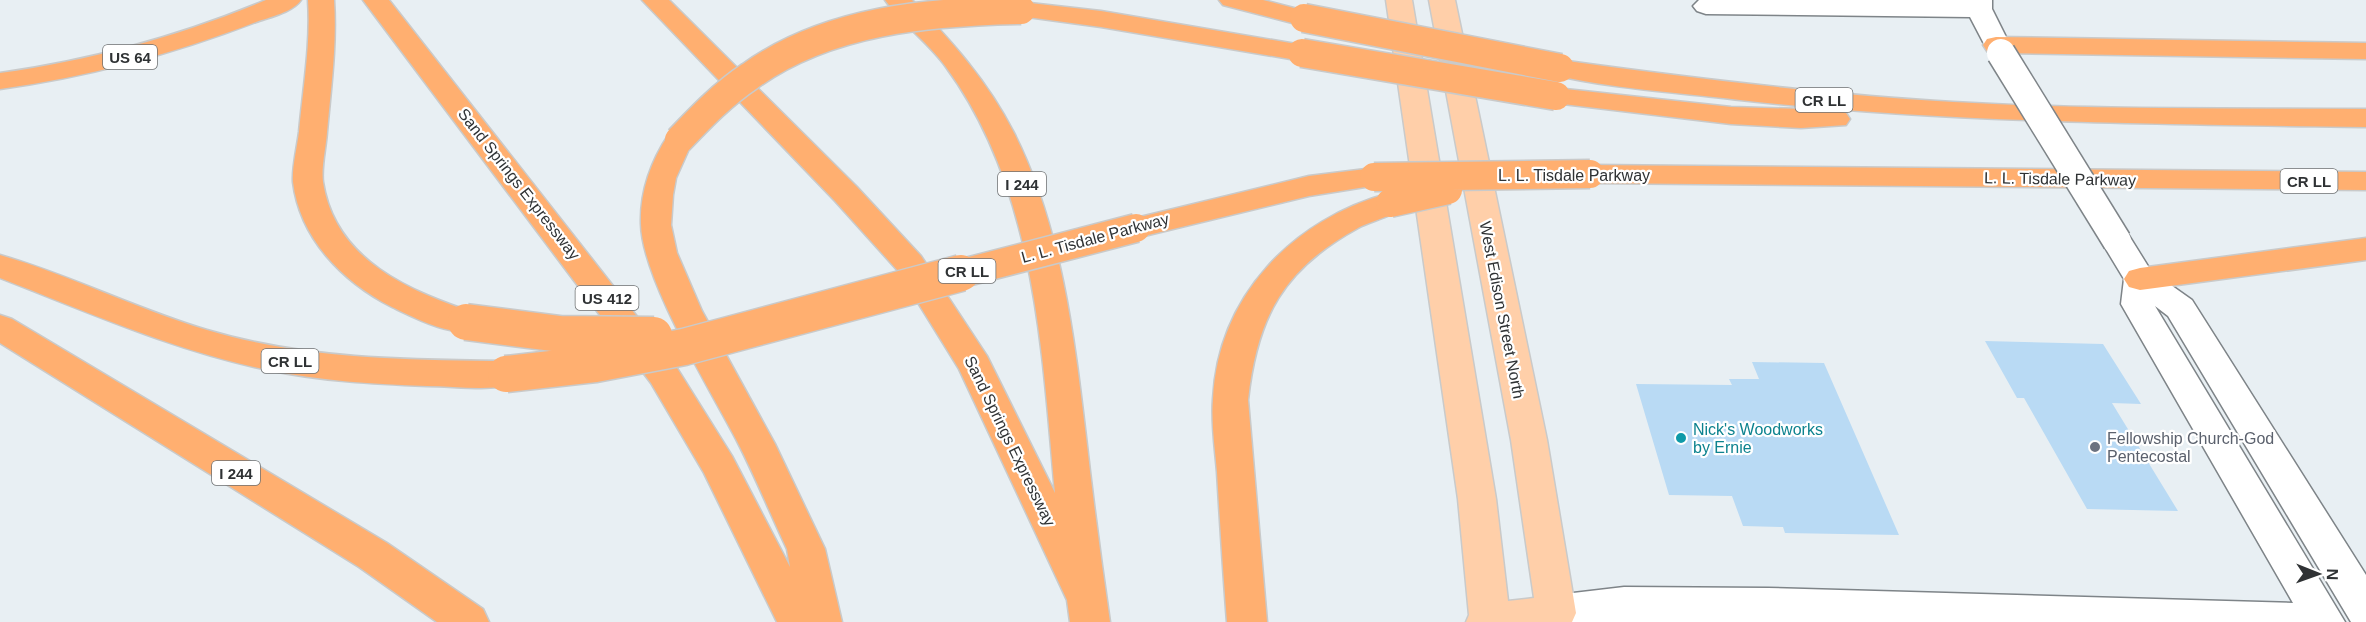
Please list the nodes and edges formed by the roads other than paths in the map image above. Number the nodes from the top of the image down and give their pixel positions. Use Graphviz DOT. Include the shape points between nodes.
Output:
graph roads {
  1 [pos="288,0"];
  2 [pos="376,0"];
  3 [pos="655,0"];
  4 [pos="898,0"];
  5 [pos="1232,0"];
  6 [pos="1399,0"];
  7 [pos="1442,0"];
  8 [pos="1979,4"];
  9 [pos="1706,6"];
  10 [pos="322,7"];
  11 [pos="1999,49"];
  12 [pos="2366,51"];
  13 [pos="0,81"];
  14 [pos="2090,115"];
  15 [pos="2366,118"];
  16 [pos="1590,174"];
  17 [pos="2366,181"];
  18 [pos="2366,249"];
  19 [pos="0,266"];
  20 [pos="2140,279"];
  21 [pos="799,315"];
  22 [pos="0,327"];
  23 [pos="1088,610"];
  24 [pos="2366,610"];
  25 [pos="1556,618"];
  26 [pos="469,622"];
  27 [pos="798,622"];
  28 [pos="822,622"];
  29 [pos="1247,622"];
  30 [pos="1489,622"];
  31 [pos="2325,622"];
  1 -- 13 [label="highway, US 64" via="196,37 134,56"];
  2 -- 27 [label="highway, Sand Springs Expressway / US 412" via="663,374 720,466"];
  3 -- 23 [label="highway, Sand Springs Expressway" via="846,194 909,264 975,365"];
  4 -- 23 [label="highway, I 244" via="926,24 971,80 993,115 1027,197 1056,330"];
  5 -- 14 [label="highway, CR LL, bridge" via="1428,44 1657,82 1835,101"];
  6 -- 30 [label="main road" via="1477,499"];
  7 -- 25 [label="main road, West Edison Street North" via="1529,440"];
  8 -- 9 [label="street"];
  8 -- 11 [label="street"];
  10 -- 21 [label="highway, bridge" via="309,181 312,202 330,241 363,277 405,300 466,322 590,338 661,334"];
  11 -- 12 [label="highway"];
  11 -- 20 [label="street, bridge"];
  14 -- 15 [label="highway, CR LL"];
  14 -- 28 [label="highway, bridge" via="1781,120 1673,111 1556,96 1112,21 1021,10 897,17 822,39 749,75 706,110 679,140 661,178 656,225 661,252 686,311 757,444 806,549"];
  16 -- 17 [label="highway, L. L. Tisdale Parkway / CR LL"];
  16 -- 21 [label="highway, L. L. Tisdale Parkway / CR LL, bridge" via="1374,177 1309,186"];
  16 -- 29 [label="highway, bridge" via="1440,191 1363,212 1310,243 1261,294 1241,333 1232,368 1230,400"];
  18 -- 20 [label="highway"];
  19 -- 21 [label="highway, CR LL, bridge" via="235,350 312,365 380,371 506,374 595,364 684,347"];
  20 -- 24 [label="street" via="2180,308"];
  20 -- 31 [label="street" via="2138,304"];
  22 -- 26 [label="highway, I 244" via="373,555"];
  25 -- 30 [label="main road"];
  25 -- 31 [label="street" via="1624,604 1768,604"];
}
